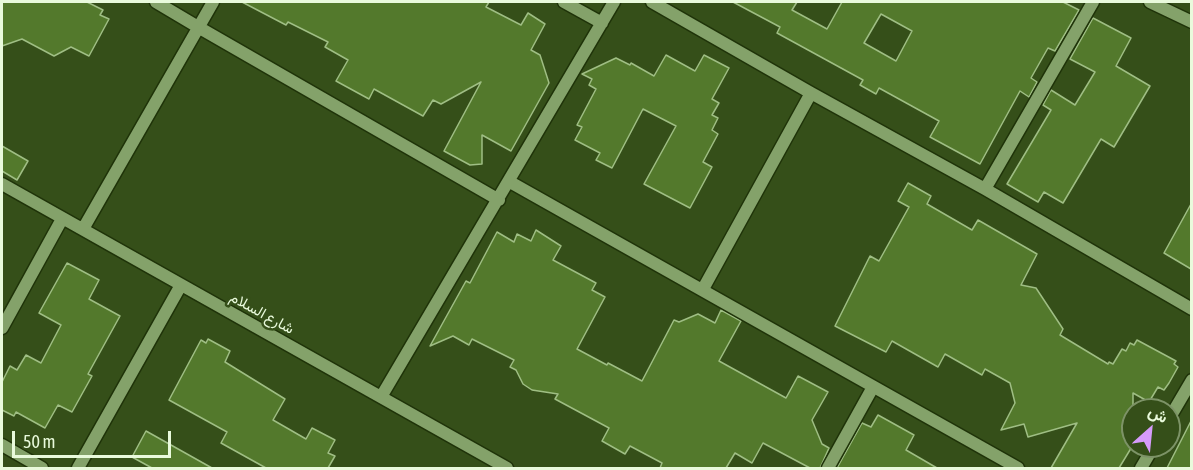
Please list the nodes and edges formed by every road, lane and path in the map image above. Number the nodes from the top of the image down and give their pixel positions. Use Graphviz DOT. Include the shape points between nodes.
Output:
graph roads {
  1 [pos="156,2"];
  2 [pos="213,2"];
  3 [pos="564,2"];
  4 [pos="614,2"];
  5 [pos="652,2"];
  6 [pos="1093,2"];
  7 [pos="1150,2"];
  8 [pos="1191,22"];
  9 [pos="602,23"];
  10 [pos="198,27"];
  11 [pos="811,93"];
  12 [pos="510,182"];
  13 [pos="2,184"];
  14 [pos="985,189"];
  15 [pos="499,200"];
  16 [pos="62,219"];
  17 [pos="83,229"];
  18 [pos="182,285"];
  19 [pos="703,289"];
  20 [pos="1191,309"];
  21 [pos="2,328"];
  22 [pos="1191,380"];
  23 [pos="873,387"];
  24 [pos="381,397"];
  25 [pos="1181,398"];
  26 [pos="2,445"];
  27 [pos="42,468"];
  28 [pos="78,468"];
  29 [pos="507,468"];
  30 [pos="828,468"];
  31 [pos="1018,468"];
  1 -- 10 [label="street"];
  2 -- 10 [label="street"];
  3 -- 9 [label="street"];
  4 -- 9 [label="street"];
  5 -- 11 [label="street"];
  6 -- 14 [label="street"];
  7 -- 8 [label="street"];
  9 -- 12 [label="street"];
  10 -- 15 [label="street"];
  10 -- 17 [label="street"];
  11 -- 14 [label="street"];
  11 -- 19 [label="street"];
  12 -- 15 [label="street"];
  12 -- 19 [label="street"];
  13 -- 16 [label="street, شارع السلام"];
  14 -- 20 [label="street"];
  15 -- 24 [label="street"];
  16 -- 17 [label="street, شارع السلام"];
  16 -- 21 [label="street"];
  17 -- 18 [label="street, شارع السلام"];
  18 -- 24 [label="street, شارع السلام"];
  18 -- 28 [label="street"];
  19 -- 23 [label="street"];
  22 -- 25 [label="street"];
  23 -- 30 [label="street"];
  23 -- 31 [label="street"];
  24 -- 29 [label="street, شارع السلام"];
  26 -- 27 [label="street"];
}
